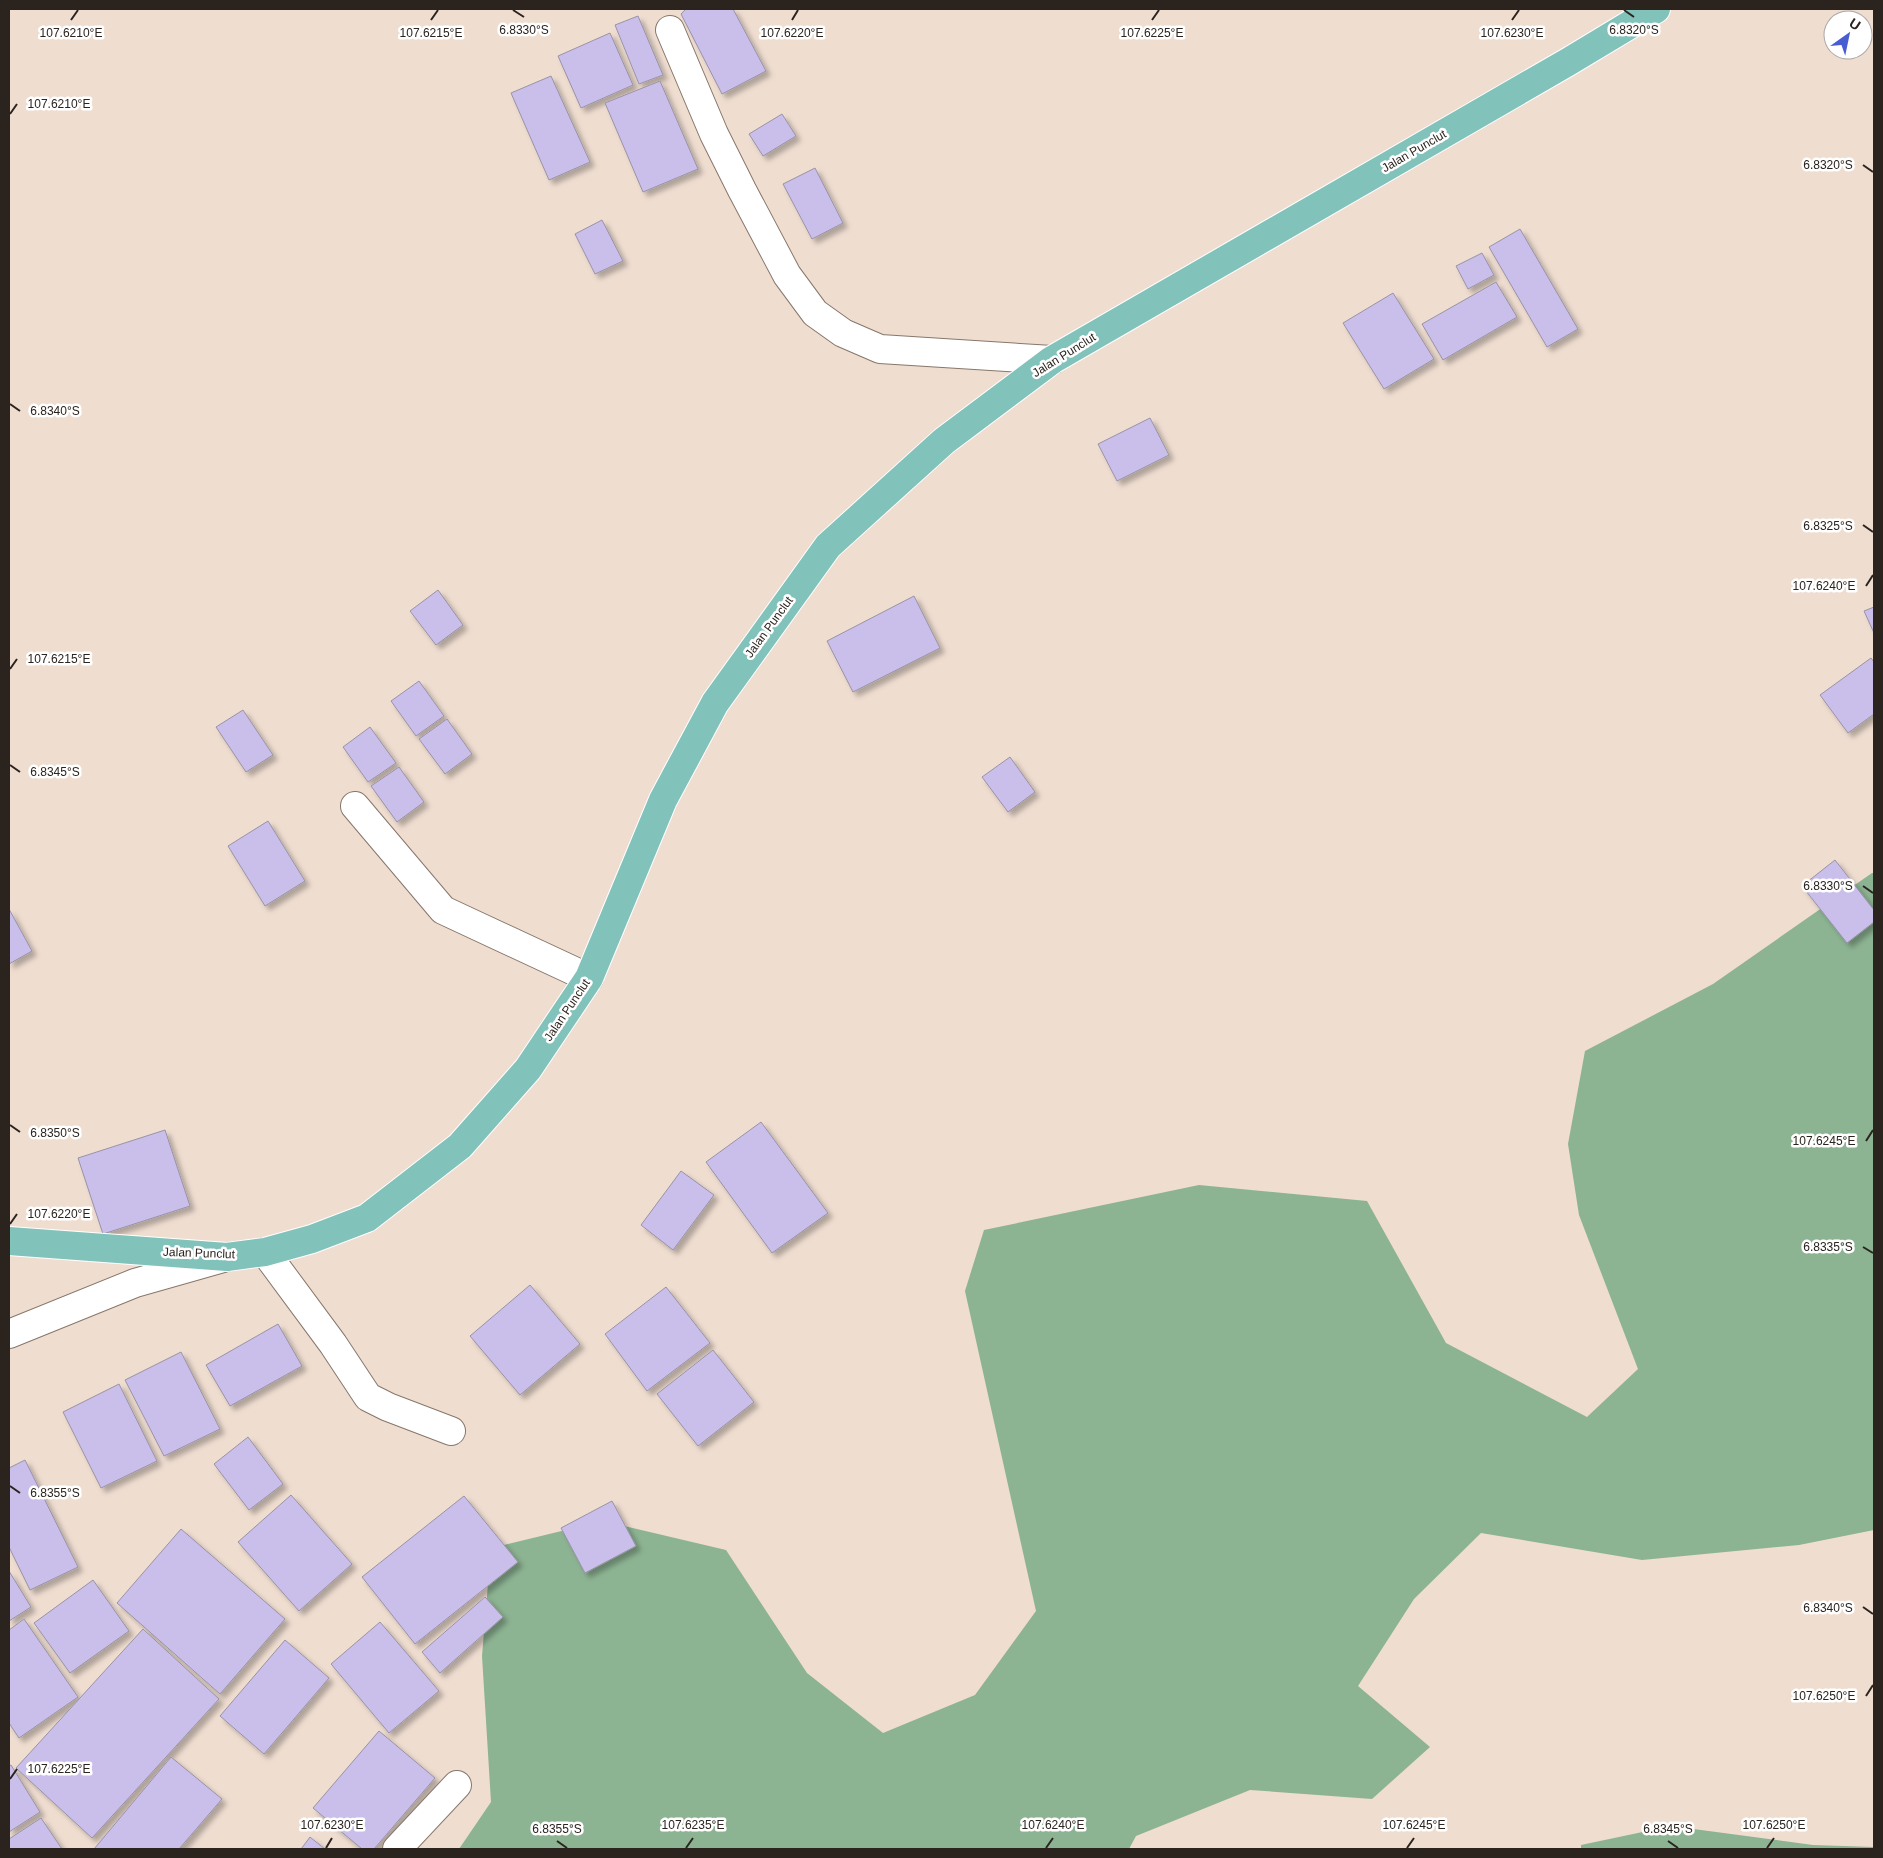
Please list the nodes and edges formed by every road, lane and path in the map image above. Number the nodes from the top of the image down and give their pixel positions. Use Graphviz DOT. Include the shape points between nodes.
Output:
graph roads {
  1 [pos="1656,9"];
  2 [pos="670,30"];
  3 [pos="1052,360"];
  4 [pos="355,806"];
  5 [pos="589,978"];
  6 [pos="9,1241"];
  7 [pos="265,1252"];
  8 [pos="227,1257"];
  9 [pos="9,1334"];
  10 [pos="451,1431"];
  11 [pos="457,1785"];
  12 [pos="396,1849"];
  1 -- 3 [label="main road, Jalan Punclut"];
  2 -- 3 [label="street" via="714,134 742,190 787,276 815,313 843,334 880,349"];
  3 -- 5 [label="main road, Jalan Punclut" via="944,441 828,546 715,703 662,800"];
  4 -- 5 [label="street" via="443,910"];
  5 -- 7 [label="main road, Jalan Punclut" via="528,1069 460,1146 367,1218 312,1239"];
  6 -- 8 [label="main road, Jalan Punclut"];
  7 -- 8 [label="main road, Jalan Punclut"];
  7 -- 10 [label="street" via="368,1397"];
  8 -- 9 [label="street" via="135,1283"];
  11 -- 12 [label="street"];
}
